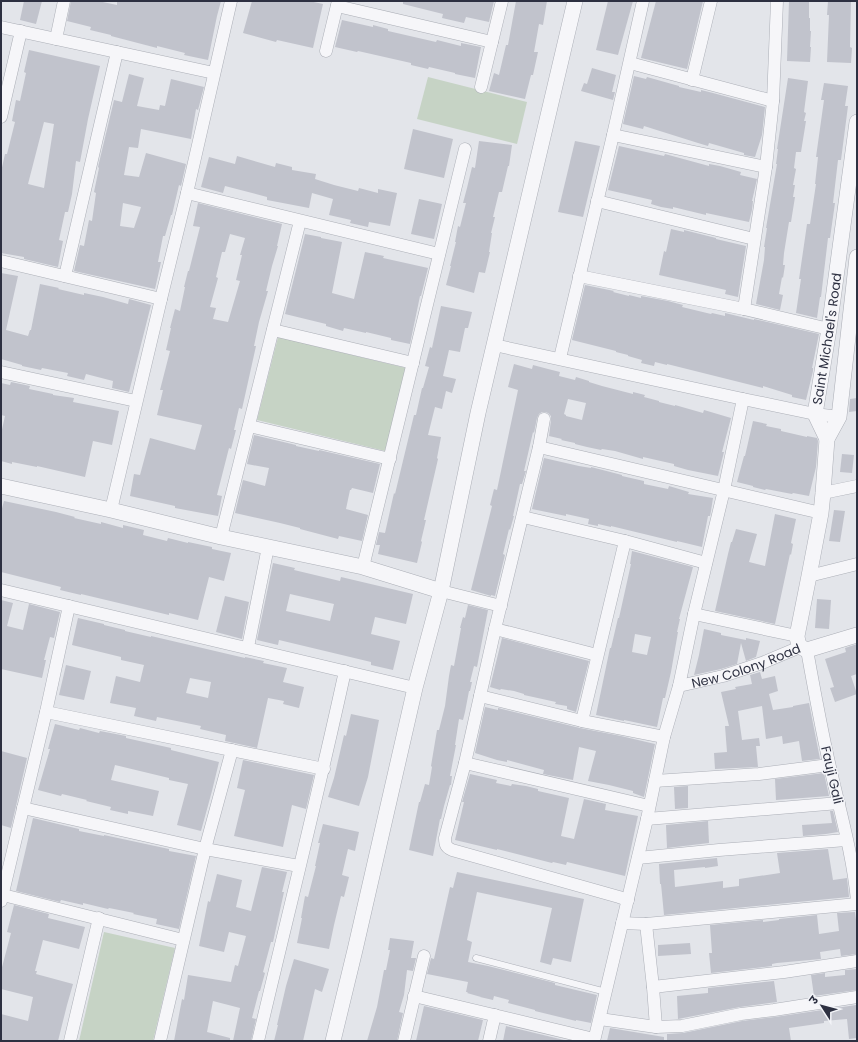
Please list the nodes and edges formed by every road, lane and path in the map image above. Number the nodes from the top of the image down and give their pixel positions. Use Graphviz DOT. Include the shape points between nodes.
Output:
graph roads {
  1 [pos="64,1"];
  2 [pos="231,1"];
  3 [pos="502,1"];
  4 [pos="575,1"];
  5 [pos="643,1"];
  6 [pos="711,1"];
  7 [pos="777,1"];
  8 [pos="338,4"];
  9 [pos="1,27"];
  10 [pos="21,31"];
  11 [pos="56,39"];
  12 [pos="492,42"];
  13 [pos="326,51"];
  14 [pos="116,52"];
  15 [pos="630,63"];
  16 [pos="214,73"];
  17 [pos="692,80"];
  18 [pos="481,87"];
  19 [pos="773,101"];
  20 [pos="1,117"];
  21 [pos="857,122"];
  22 [pos="613,135"];
  23 [pos="465,149"];
  24 [pos="766,167"];
  25 [pos="187,193"];
  26 [pos="597,201"];
  27 [pos="300,221"];
  28 [pos="754,239"];
  29 [pos="439,254"];
  30 [pos="857,257"];
  31 [pos="1,261"];
  32 [pos="65,276"];
  33 [pos="579,276"];
  34 [pos="856,284"];
  35 [pos="835,287"];
  36 [pos="161,299"];
  37 [pos="744,309"];
  38 [pos="829,329"];
  39 [pos="273,330"];
  40 [pos="494,345"];
  41 [pos="560,358"];
  42 [pos="413,363"];
  43 [pos="1,372"];
  44 [pos="743,399"];
  45 [pos="136,401"];
  46 [pos="815,414"];
  47 [pos="839,417"];
  48 [pos="544,419"];
  49 [pos="249,426"];
  50 [pos="827,439"];
  51 [pos="540,447"];
  52 [pos="390,459"];
  53 [pos="1,486"];
  54 [pos="857,486"];
  55 [pos="724,490"];
  56 [pos="823,493"];
  57 [pos="111,510"];
  58 [pos="821,513"];
  59 [pos="523,517"];
  60 [pos="221,537"];
  61 [pos="625,540"];
  62 [pos="268,547"];
  63 [pos="706,563"];
  64 [pos="857,564"];
  65 [pos="363,568"];
  66 [pos="809,576"];
  67 [pos="1,590"];
  68 [pos="441,591"];
  69 [pos="69,606"];
  70 [pos="501,606"];
  71 [pos="694,614"];
  72 [pos="496,629"];
  73 [pos="857,635"];
  74 [pos="801,644"];
  75 [pos="248,648"];
  76 [pos="597,656"];
  77 [pos="346,671"];
  78 [pos="679,686"];
  79 [pos="415,688"];
  80 [pos="480,696"];
  81 [pos="46,712"];
  82 [pos="582,721"];
  83 [pos="664,736"];
  84 [pos="232,750"];
  85 [pos="465,763"];
  86 [pos="829,765"];
  87 [pos="324,769"];
  88 [pos="655,781"];
  89 [pos="839,803"];
  90 [pos="649,806"];
  91 [pos="23,808"];
  92 [pos="647,819"];
  93 [pos="846,840"];
  94 [pos="205,849"];
  95 [pos="638,858"];
  96 [pos="299,866"];
  97 [pos="856,882"];
  98 [pos="2,898"];
  99 [pos="628,900"];
  100 [pos="857,903"];
  101 [pos="99,918"];
  102 [pos="622,923"];
  103 [pos="646,924"];
  104 [pos="183,940"];
  105 [pos="424,956"];
  106 [pos="476,958"];
  107 [pos="857,961"];
  108 [pos="653,986"];
  109 [pos="606,992"];
  110 [pos="414,996"];
  111 [pos="857,997"];
  112 [pos="494,1015"];
  113 [pos="600,1019"];
  114 [pos="656,1027"];
  115 [pos="594,1040"];
  116 [pos="70,1041"];
  117 [pos="160,1041"];
  118 [pos="258,1041"];
  119 [pos="333,1041"];
  120 [pos="404,1041"];
  121 [pos="489,1041"];
  1 -- 11 [label="street"];
  2 -- 16 [label="street"];
  3 -- 12 [label="street"];
  4 -- 40 [label="street"];
  5 -- 15 [label="street"];
  6 -- 17 [label="street"];
  7 -- 19 [label="street"];
  8 -- 12 [label="street"];
  8 -- 13 [label="street"];
  9 -- 10 [label="street"];
  10 -- 11 [label="street"];
  10 -- 20 [label="street"];
  11 -- 14 [label="street"];
  12 -- 18 [label="street"];
  14 -- 16 [label="street"];
  14 -- 32 [label="street"];
  15 -- 17 [label="street"];
  15 -- 22 [label="street"];
  16 -- 25 [label="street"];
  17 -- 19 [label="street"];
  19 -- 24 [label="street"];
  21 -- 35 [label="street, Saint Michael's Road"];
  22 -- 24 [label="street"];
  22 -- 26 [label="street"];
  23 -- 29 [label="street"];
  24 -- 28 [label="street"];
  25 -- 27 [label="street"];
  25 -- 36 [label="street"];
  26 -- 28 [label="street"];
  26 -- 33 [label="street"];
  27 -- 29 [label="street"];
  27 -- 39 [label="street"];
  28 -- 37 [label="street"];
  29 -- 42 [label="street"];
  30 -- 34 [label="street, Saint Michael's Road"];
  31 -- 32 [label="street"];
  32 -- 36 [label="street"];
  33 -- 37 [label="street"];
  33 -- 41 [label="street"];
  34 -- 35 [label="street"];
  34 -- 47 [label="street, Saint Michael's Road"];
  35 -- 38 [label="street, Saint Michael's Road"];
  36 -- 45 [label="street"];
  37 -- 38 [label="street"];
  38 -- 46 [label="street, Saint Michael's Road"];
  39 -- 42 [label="street"];
  39 -- 49 [label="street"];
  40 -- 41 [label="street"];
  40 -- 68 [label="street"];
  41 -- 44 [label="street"];
  42 -- 52 [label="street"];
  43 -- 45 [label="street"];
  44 -- 46 [label="street"];
  44 -- 55 [label="street"];
  45 -- 57 [label="street"];
  46 -- 47 [label="street"];
  46 -- 50 [label="street, Saint Michael's Road"];
  47 -- 50 [label="street, Saint Michael's Road"];
  48 -- 51 [label="street"];
  49 -- 52 [label="street"];
  49 -- 60 [label="street"];
  50 -- 56 [label="street"];
  51 -- 55 [label="street"];
  51 -- 59 [label="street"];
  52 -- 65 [label="street"];
  53 -- 57 [label="street"];
  54 -- 56 [label="street"];
  55 -- 58 [label="street"];
  55 -- 63 [label="street"];
  56 -- 58 [label="street"];
  57 -- 60 [label="street"];
  58 -- 66 [label="street"];
  59 -- 61 [label="street"];
  59 -- 70 [label="street"];
  60 -- 62 [label="street"];
  61 -- 63 [label="street"];
  61 -- 76 [label="street"];
  62 -- 65 [label="street"];
  62 -- 75 [label="street"];
  63 -- 71 [label="street"];
  64 -- 66 [label="street"];
  65 -- 68 [label="street"];
  66 -- 74 [label="street"];
  67 -- 69 [label="street"];
  68 -- 70 [label="street"];
  68 -- 79 [label="street"];
  69 -- 75 [label="street"];
  69 -- 81 [label="street"];
  70 -- 72 [label="street"];
  71 -- 74 [label="street"];
  71 -- 78 [label="street"];
  72 -- 76 [label="street"];
  72 -- 80 [label="street"];
  73 -- 74 [label="street, New Colony Road"];
  74 -- 78 [label="street, New Colony Road" via="762,663 724,676"];
  74 -- 86 [label="street, Fauji Gali"];
  75 -- 77 [label="street"];
  76 -- 82 [label="street"];
  77 -- 79 [label="street"];
  77 -- 87 [label="street"];
  78 -- 83 [label="street"];
  79 -- 119 [label="street"];
  80 -- 82 [label="street"];
  80 -- 85 [label="street"];
  81 -- 84 [label="street"];
  81 -- 91 [label="street"];
  82 -- 83 [label="street"];
  83 -- 88 [label="street"];
  84 -- 87 [label="street"];
  84 -- 94 [label="street"];
  85 -- 90 [label="street"];
  85 -- 99 [label="street" via="445,838 447,847"];
  86 -- 88 [label="street" via="759,774"];
  86 -- 89 [label="street, Fauji Gali"];
  87 -- 96 [label="street"];
  88 -- 90 [label="street"];
  89 -- 92 [label="street"];
  89 -- 93 [label="street, Fauji Gali"];
  90 -- 92 [label="street"];
  91 -- 94 [label="street"];
  91 -- 98 [label="street"];
  92 -- 95 [label="street"];
  93 -- 95 [label="street"];
  93 -- 97 [label="street, Fauji Gali"];
  94 -- 96 [label="street"];
  94 -- 104 [label="street"];
  95 -- 99 [label="street"];
  96 -- 118 [label="street"];
  97 -- 100 [label="street, Fauji Gali"];
  98 -- 101 [label="street"];
  99 -- 102 [label="street"];
  100 -- 103 [label="street"];
  101 -- 104 [label="street"];
  101 -- 116 [label="street"];
  102 -- 103 [label="street"];
  102 -- 109 [label="street"];
  103 -- 108 [label="street"];
  104 -- 117 [label="street"];
  105 -- 110 [label="street"];
  106 -- 109 [label="lane"];
  107 -- 108 [label="street" via="784,972"];
  108 -- 114 [label="street"];
  109 -- 113 [label="street"];
  110 -- 112 [label="street"];
  110 -- 120 [label="street"];
  111 -- 114 [label="street" via="741,1014 682,1026"];
  112 -- 115 [label="street"];
  112 -- 121 [label="street"];
  113 -- 114 [label="street"];
  113 -- 115 [label="street"];
}
